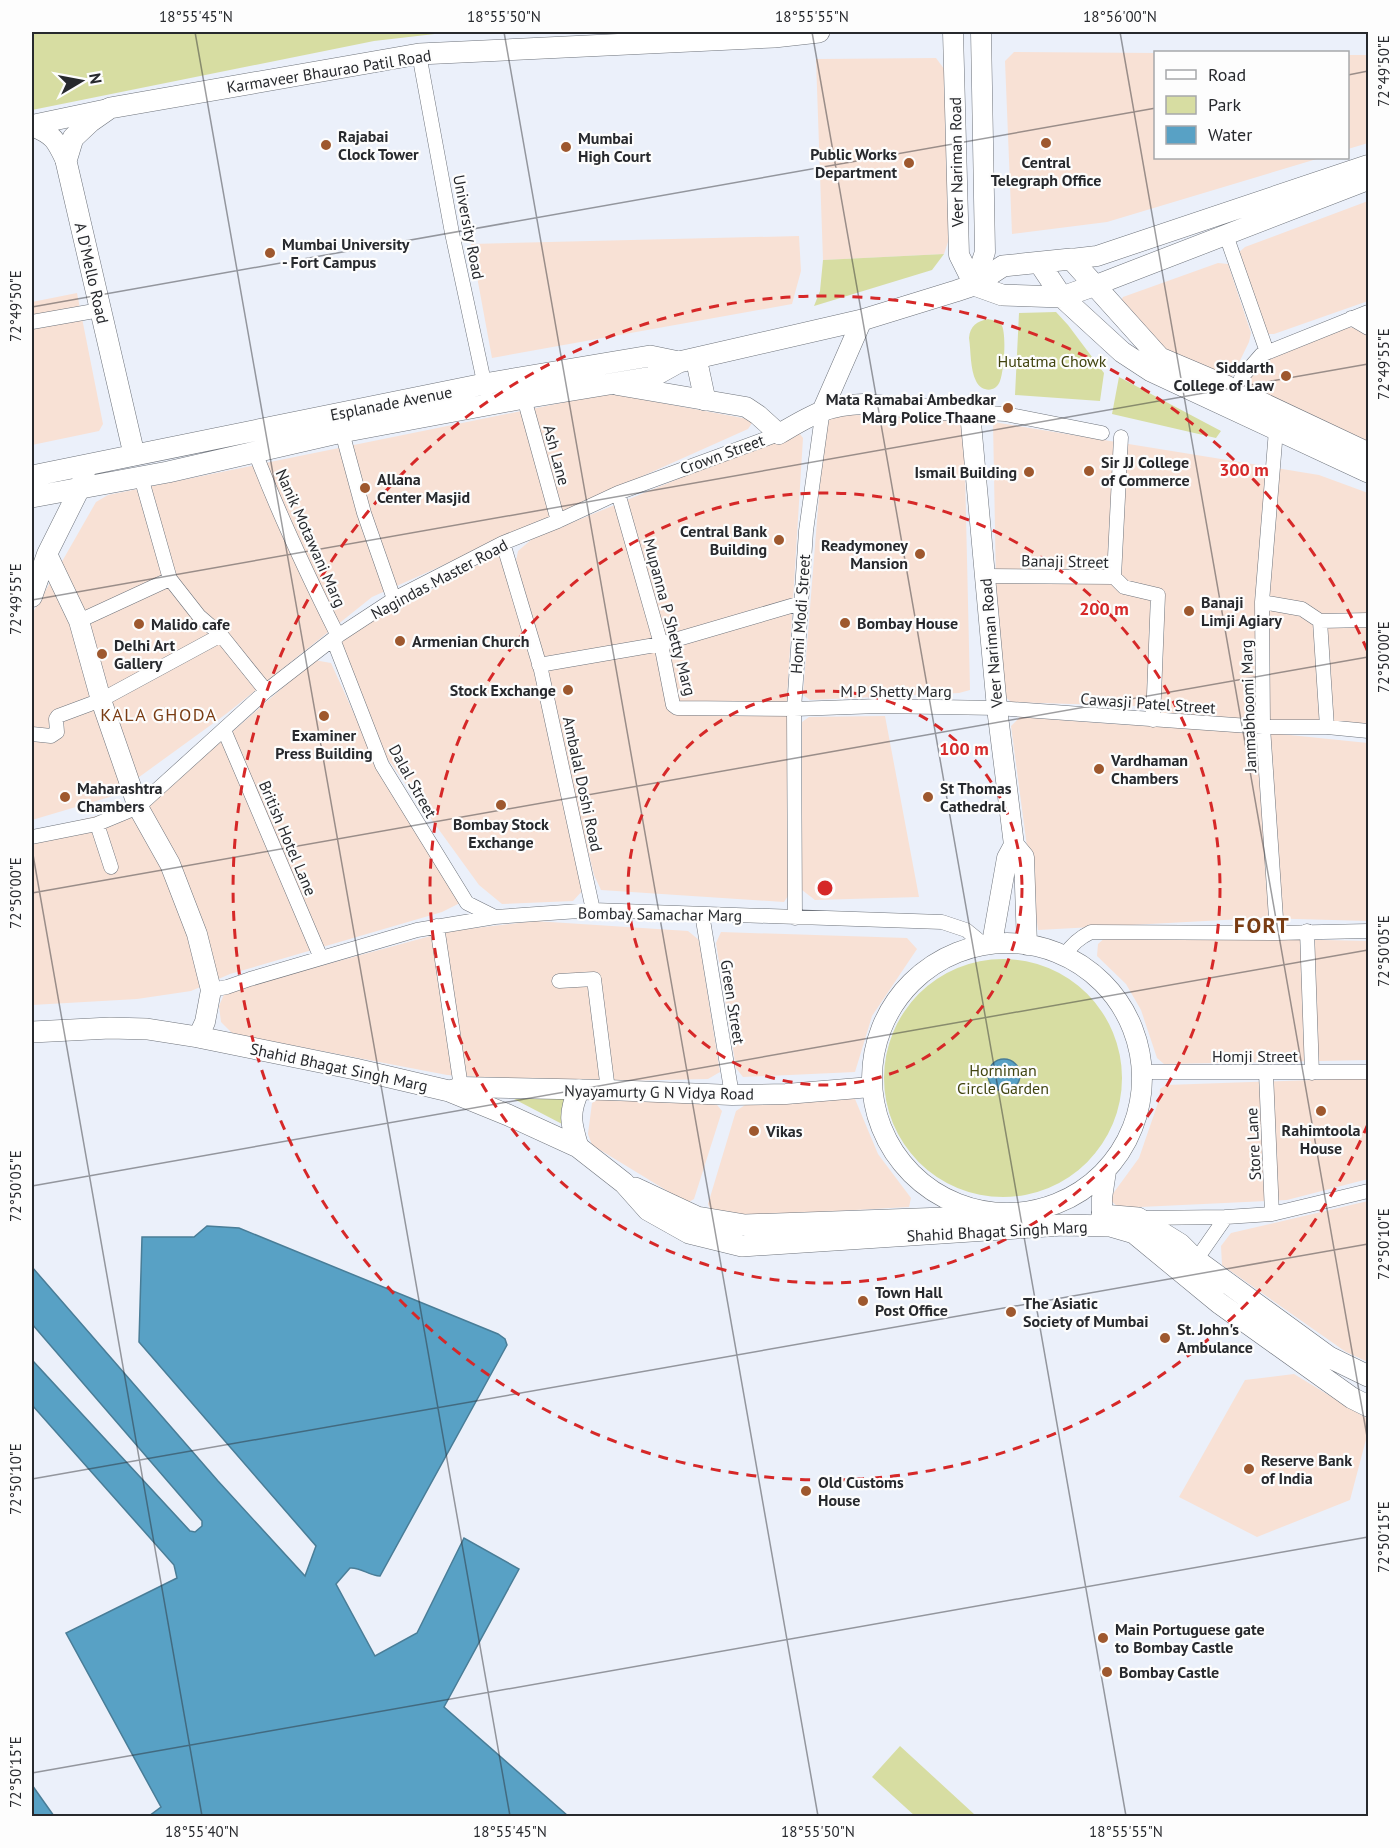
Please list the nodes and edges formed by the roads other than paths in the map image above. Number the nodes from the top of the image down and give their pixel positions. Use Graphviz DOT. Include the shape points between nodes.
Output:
graph roads {
  1 [pos="819,32"];
  2 [pos="953,32"];
  3 [pos="981,32"];
  4 [pos="779,34"];
  5 [pos="419,54"];
  6 [pos="110,108"];
  7 [pos="32,125"];
  8 [pos="66,161"];
  9 [pos="1368,165"];
  10 [pos="1368,180"];
  11 [pos="1226,235"];
  12 [pos="1073,259"];
  13 [pos="1040,264"];
  14 [pos="974,285"];
  15 [pos="1096,285"];
  16 [pos="1062,297"];
  17 [pos="100,310"];
  18 [pos="1368,312"];
  19 [pos="1351,318"];
  20 [pos="862,320"];
  21 [pos="32,322"];
  22 [pos="1368,328"];
  23 [pos="1264,354"];
  24 [pos="688,360"];
  25 [pos="555,372"];
  26 [pos="1241,378"];
  27 [pos="484,384"];
  28 [pos="611,384"];
  29 [pos="559,393"];
  30 [pos="524,398"];
  31 [pos="705,400"];
  32 [pos="489,405"];
  33 [pos="823,409"];
  34 [pos="970,412"];
  35 [pos="1276,430"];
  36 [pos="342,432"];
  37 [pos="1102,433"];
  38 [pos="779,434"];
  39 [pos="1121,436"];
  40 [pos="255,452"];
  41 [pos="1368,453"];
  42 [pos="134,454"];
  43 [pos="97,463"];
  44 [pos="1368,472"];
  45 [pos="148,475"];
  46 [pos="32,476"];
  47 [pos="112,482"];
  48 [pos="80,488"];
  49 [pos="618,493"];
  50 [pos="32,497"];
  51 [pos="558,521"];
  52 [pos="503,543"];
  53 [pos="47,555"];
  54 [pos="985,576"];
  55 [pos="1114,577"];
  56 [pos="170,579"];
  57 [pos="32,597"];
  58 [pos="394,598"];
  59 [pos="1262,602"];
  60 [pos="801,603"];
  61 [pos="1368,620"];
  62 [pos="79,621"];
  63 [pos="1320,621"];
  64 [pos="221,635"];
  65 [pos="335,637"];
  66 [pos="660,644"];
  67 [pos="539,665"];
  68 [pos="266,691"];
  69 [pos="101,700"];
  70 [pos="997,708"];
  71 [pos="794,709"];
  72 [pos="1153,720"];
  73 [pos="1263,727"];
  74 [pos="1327,727"];
  75 [pos="224,730"];
  76 [pos="1368,731"];
  77 [pos="32,734"];
  78 [pos="138,807"];
  79 [pos="97,824"];
  80 [pos="32,837"];
  81 [pos="1014,845"];
  82 [pos="111,867"];
  83 [pos="593,910"];
  84 [pos="702,914"];
  85 [pos="495,917"];
  86 [pos="795,918"];
  87 [pos="437,926"];
  88 [pos="1368,931"];
  89 [pos="1307,932"];
  90 [pos="1277,933"];
  91 [pos="987,943"];
  92 [pos="1027,945"];
  93 [pos="1065,955"];
  94 [pos="321,958"];
  95 [pos="559,981"];
  96 [pos="211,990"];
  97 [pos="32,1032"];
  98 [pos="198,1037"];
  99 [pos="1142,1072"];
  100 [pos="1312,1072"];
  101 [pos="1368,1072"];
  102 [pos="1266,1073"];
  103 [pos="878,1085"];
  104 [pos="455,1089"];
  105 [pos="579,1090"];
  106 [pos="608,1090"];
  107 [pos="732,1095"];
  108 [pos="578,1147"];
  109 [pos="1106,1172"];
  110 [pos="1368,1191"];
  111 [pos="931,1192"];
  112 [pos="1272,1214"];
  113 [pos="938,1217"];
  114 [pos="1226,1217"];
  115 [pos="1119,1220"];
  116 [pos="693,1225"];
  117 [pos="959,1232"];
  118 [pos="1196,1260"];
  119 [pos="1368,1376"];
  120 [pos="1368,1406"];
  1 -- 4 [label="main road, Karmaveer Bhaurao Patil Road"];
  2 -- 14 [label="street, Veer Nariman Road" via="958,255"];
  3 -- 14 [label="street, Veer Nariman Road" via="986,252"];
  4 -- 5 [label="main road, Karmaveer Bhaurao Patil Road"];
  5 -- 6 [label="main road, Karmaveer Bhaurao Patil Road"];
  5 -- 27 [label="street, University Road"];
  6 -- 7 [label="street, Karmaveer Bhaurao Patil Road"];
  6 -- 8 [label="main road" via="73,138"];
  7 -- 8 [label="street" via="56,140"];
  8 -- 17 [label="main road, A D'Mello Road"];
  9 -- 12 [label="street" via="1097,256"];
  10 -- 11 [label="street"];
  11 -- 15 [label="street"];
  11 -- 23 [label="street"];
  12 -- 13 [label="main road"];
  12 -- 15 [label="main road"];
  13 -- 14 [label="main road" via="1003,266"];
  13 -- 16 [label="main road"];
  14 -- 16 [label="main road" via="1002,295"];
  14 -- 20 [label="main road"];
  15 -- 16 [label="main road"];
  15 -- 41 [label="main road" via="1160,358"];
  16 -- 35 [label="main road" via="1122,352"];
  17 -- 21 [label="street"];
  17 -- 42 [label="main road, A D'Mello Road"];
  18 -- 19 [label="street"];
  19 -- 22 [label="street"];
  19 -- 23 [label="street"];
  20 -- 24 [label="main road"];
  20 -- 33 [label="street, Homi Modi Street"];
  23 -- 26 [label="street"];
  24 -- 25 [label="main road, Esplanade Avenue" via="650,356"];
  24 -- 28 [label="main road" via="652,377"];
  24 -- 31 [label="main road"];
  25 -- 27 [label="main road, Esplanade Avenue"];
  25 -- 29 [label="main road"];
  27 -- 32 [label="street, University Road"];
  27 -- 42 [label="main road, Esplanade Avenue"];
  28 -- 29 [label="main road"];
  28 -- 31 [label="street"];
  29 -- 30 [label="main road"];
  30 -- 32 [label="main road"];
  30 -- 51 [label="street, Ash Lane"];
  31 -- 38 [label="street" via="746,407"];
  32 -- 36 [label="main road"];
  33 -- 34 [label="street" via="863,404"];
  33 -- 38 [label="street, Crown Street"];
  33 -- 60 [label="street, Homi Modi Street" via="806,531"];
  34 -- 37 [label="street" via="1005,414"];
  34 -- 54 [label="street, Veer Nariman Road"];
  35 -- 44 [label="main road"];
  35 -- 59 [label="street, Janmabhoomi Marg"];
  36 -- 40 [label="main road"];
  36 -- 58 [label="street" via="364,513"];
  38 -- 49 [label="street, Crown Street"];
  39 -- 55 [label="street"];
  40 -- 45 [label="main road"];
  40 -- 65 [label="street, Nanik Motawani Marg"];
  42 -- 43 [label="main road, Esplanade Avenue"];
  42 -- 45 [label="main road"];
  43 -- 46 [label="main road, Esplanade Avenue"];
  43 -- 47 [label="main road"];
  43 -- 48 [label="street"];
  45 -- 47 [label="main road"];
  45 -- 56 [label="street"];
  47 -- 48 [label="main road"];
  48 -- 50 [label="main road"];
  48 -- 53 [label="street"];
  49 -- 51 [label="street, Nagindas Master Road"];
  49 -- 66 [label="street, Mupanna P Shetty Marg"];
  51 -- 52 [label="street, Nagindas Master Road"];
  52 -- 58 [label="street, Nagindas Master Road"];
  52 -- 67 [label="street, Ambalal Doshi Road"];
  53 -- 57 [label="street"];
  53 -- 62 [label="street"];
  54 -- 55 [label="street, Banaji Street"];
  54 -- 70 [label="street, Veer Nariman Road"];
  55 -- 72 [label="street, Banaji Street" via="1124,587 1158,595"];
  56 -- 62 [label="street"];
  56 -- 64 [label="street" via="199,616"];
  58 -- 65 [label="street, Nagindas Master Road"];
  59 -- 63 [label="street" via="1302,609"];
  59 -- 73 [label="street, Janmabhoomi Marg"];
  60 -- 66 [label="street"];
  60 -- 71 [label="street, Homi Modi Street"];
  61 -- 63 [label="street"];
  62 -- 69 [label="street"];
  63 -- 74 [label="street"];
  64 -- 68 [label="street"];
  64 -- 69 [label="street"];
  65 -- 68 [label="street, Nagindas Master Road"];
  65 -- 85 [label="street, Dalal Street" via="382,765 467,903"];
  66 -- 67 [label="street"];
  66 -- 71 [label="street, Mupanna P Shetty Marg" via="673,705 677,708"];
  67 -- 83 [label="street, Ambalal Doshi Road"];
  68 -- 75 [label="street, Nagindas Master Road"];
  69 -- 77 [label="street" via="58,716 57,732 51,736"];
  69 -- 78 [label="street"];
  70 -- 71 [label="street, M P Shetty Marg"];
  70 -- 72 [label="street, Cawasji Patel Street"];
  70 -- 81 [label="street, Veer Nariman Road"];
  71 -- 86 [label="street, Homi Modi Street"];
  72 -- 73 [label="street, Cawasji Patel Street"];
  73 -- 74 [label="street, Cawasji Patel Street"];
  73 -- 90 [label="street, Janmabhoomi Marg"];
  74 -- 76 [label="street, Cawasji Patel Street"];
  75 -- 78 [label="street, Nagindas Master Road"];
  75 -- 94 [label="street, British Hotel Lane"];
  78 -- 79 [label="street, Nagindas Master Road"];
  78 -- 96 [label="street" via="182,893"];
  79 -- 80 [label="street, Nagindas Master Road"];
  79 -- 82 [label="street"];
  81 -- 91 [label="street, Veer Nariman Road" via="1007,858"];
  81 -- 92 [label="street" via="1024,857"];
  83 -- 84 [label="street, Bombay Samachar Marg"];
  83 -- 85 [label="street, Bombay Samachar Marg"];
  84 -- 86 [label="street, Bombay Samachar Marg"];
  84 -- 107 [label="street, Green Street"];
  85 -- 87 [label="street, Bombay Samachar Marg"];
  86 -- 91 [label="street, Bombay Samachar Marg" via="942,922"];
  87 -- 94 [label="street, Bombay Samachar Marg"];
  87 -- 104 [label="street"];
  88 -- 89 [label="street"];
  89 -- 90 [label="street"];
  89 -- 100 [label="street"];
  90 -- 93 [label="street" via="1091,932 1071,945"];
  91 -- 92 [label="street"];
  91 -- 103 [label="street" via="950,953 922,970 899,994 882,1023 872,1054"];
  92 -- 93 [label="street"];
  93 -- 99 [label="street" via="1090,970 1122,1007 1138,1043"];
  94 -- 96 [label="street, Bombay Samachar Marg"];
  95 -- 106 [label="street" via="594,979"];
  96 -- 98 [label="street"];
  97 -- 98 [label="main road, Shahid Bhagat Singh Marg" via="137,1028"];
  98 -- 104 [label="main road, Shahid Bhagat Singh Marg"];
  99 -- 102 [label="street, Homji Street"];
  99 -- 109 [label="street" via="1139,1108 1127,1142"];
  100 -- 101 [label="street, Homji Street"];
  100 -- 102 [label="street, Homji Street"];
  102 -- 112 [label="street, Store Lane"];
  103 -- 107 [label="street, Nyayamurty G N Vidya Road"];
  103 -- 111 [label="street" via="880,1128 901,1164"];
  104 -- 105 [label="street, Nyayamurty G N Vidya Road"];
  104 -- 108 [label="main road, Shahid Bhagat Singh Marg"];
  105 -- 106 [label="street, Nyayamurty G N Vidya Road"];
  105 -- 108 [label="main road" via="571,1116"];
  106 -- 107 [label="street, Nyayamurty G N Vidya Road"];
  108 -- 116 [label="main road, Shahid Bhagat Singh Marg" via="624,1184"];
  109 -- 111 [label="street" via="1078,1194 1046,1209 969,1209"];
  109 -- 115 [label="street" via="1102,1198"];
  110 -- 112 [label="street"];
  111 -- 113 [label="street" via="931,1205"];
  112 -- 114 [label="street"];
  113 -- 115 [label="main road, Shahid Bhagat Singh Marg"];
  113 -- 116 [label="main road, Shahid Bhagat Singh Marg"];
  113 -- 117 [label="street"];
  114 -- 115 [label="street"];
  114 -- 118 [label="street"];
  115 -- 117 [label="main road, Shahid Bhagat Singh Marg" via="1110,1226"];
  115 -- 118 [label="main road, Shahid Bhagat Singh Marg" via="1180,1244"];
  115 -- 120 [label="main road, Shahid Bhagat Singh Marg" via="1219,1303"];
  116 -- 117 [label="main road, Shahid Bhagat Singh Marg" via="742,1246"];
  118 -- 119 [label="main road, Shahid Bhagat Singh Marg" via="1329,1358"];
}
